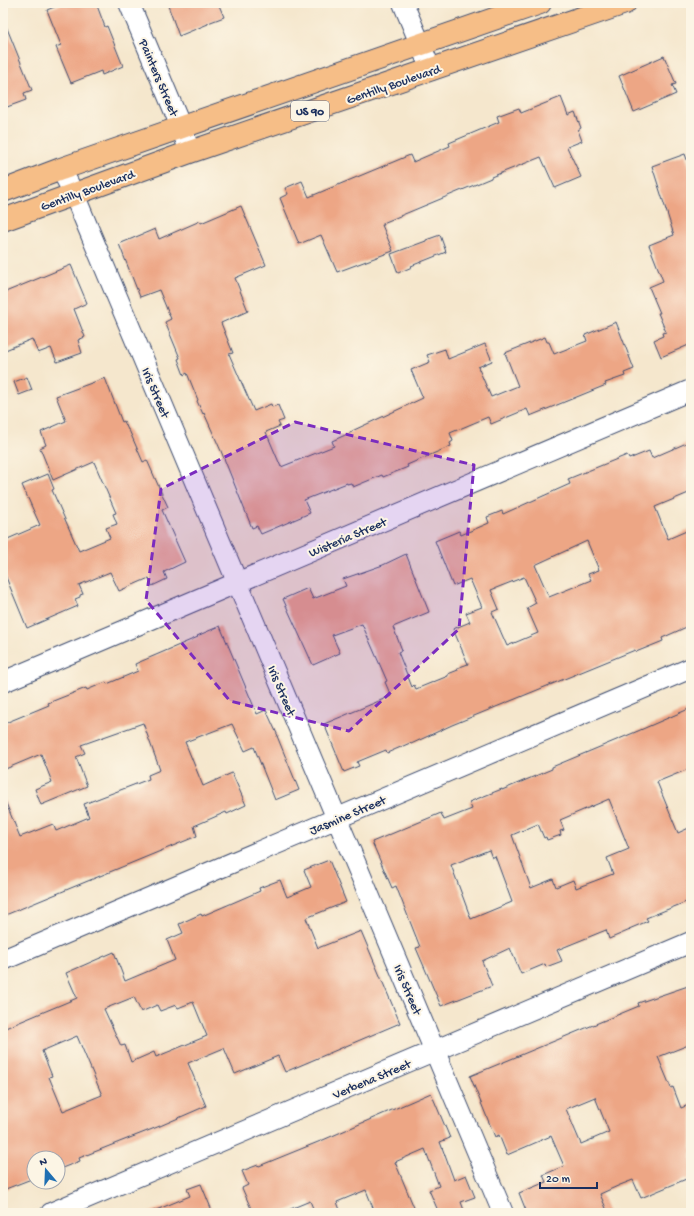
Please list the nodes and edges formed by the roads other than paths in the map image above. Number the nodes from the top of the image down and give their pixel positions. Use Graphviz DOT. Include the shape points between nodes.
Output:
graph roads {
  1 [pos="129,3"];
  2 [pos="403,3"];
  3 [pos="540,3"];
  4 [pos="625,3"];
  5 [pos="421,45"];
  6 [pos="430,70"];
  7 [pos="181,127"];
  8 [pos="190,152"];
  9 [pos="61,169"];
  10 [pos="3,191"];
  11 [pos="74,194"];
  12 [pos="3,220"];
  13 [pos="691,390"];
  14 [pos="238,582"];
  15 [pos="691,668"];
  16 [pos="3,682"];
  17 [pos="337,818"];
  18 [pos="691,942"];
  19 [pos="3,960"];
  20 [pos="435,1050"];
  21 [pos="51,1213"];
  22 [pos="503,1213"];
  1 -- 7 [label="street, Painters Street"];
  2 -- 5 [label="street"];
  3 -- 5 [label="main road, Gentilly Boulevard / US 90"];
  4 -- 6 [label="main road, Gentilly Boulevard / US 90"];
  5 -- 6 [label="street"];
  5 -- 7 [label="main road, Gentilly Boulevard / US 90"];
  6 -- 8 [label="main road, Gentilly Boulevard / US 90"];
  7 -- 8 [label="street, Painters Street"];
  7 -- 9 [label="main road, Gentilly Boulevard / US 90"];
  8 -- 11 [label="main road, Gentilly Boulevard / US 90"];
  9 -- 10 [label="main road, Gentilly Boulevard / US 90"];
  9 -- 11 [label="street, Iris Street"];
  11 -- 12 [label="main road, Gentilly Boulevard / US 90"];
  11 -- 14 [label="street, Iris Street"];
  13 -- 14 [label="street, Wisteria Street"];
  14 -- 16 [label="street, Wisteria Street"];
  14 -- 17 [label="street, Iris Street"];
  15 -- 17 [label="street, Jasmine Street"];
  17 -- 19 [label="street, Jasmine Street"];
  17 -- 20 [label="street, Iris Street"];
  18 -- 20 [label="street, Verbena Street"];
  20 -- 21 [label="street, Verbena Street"];
  20 -- 22 [label="street, Iris Street"];
}
